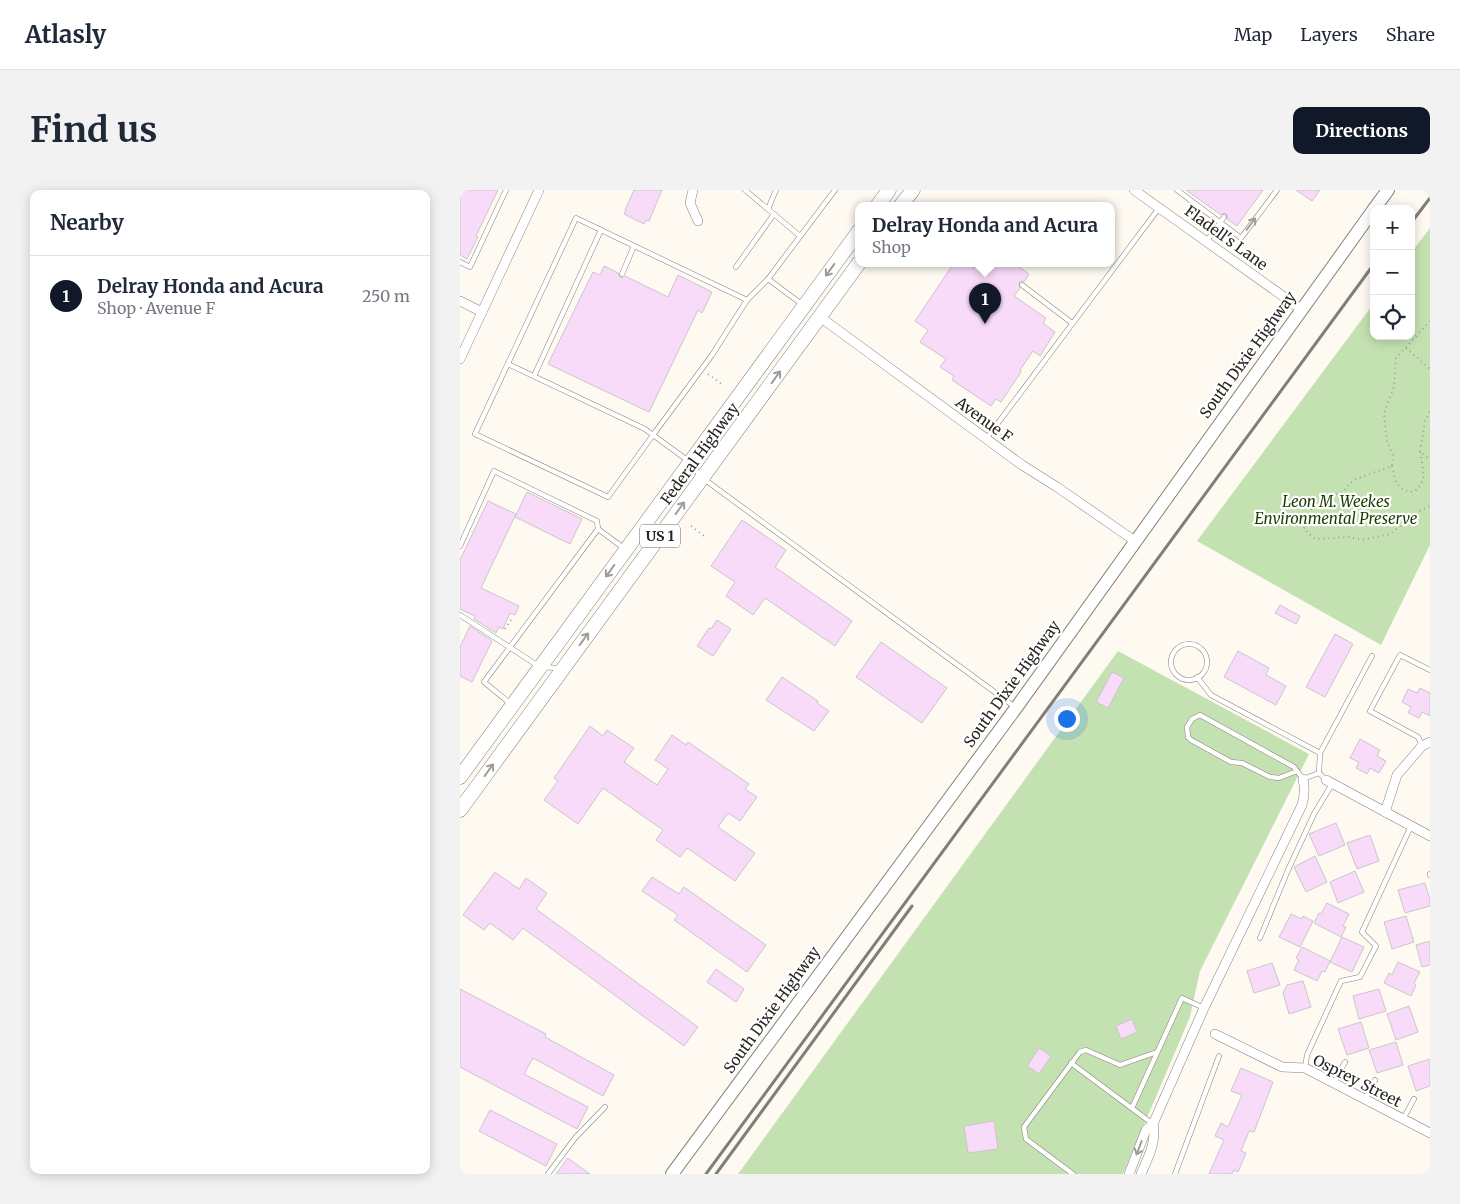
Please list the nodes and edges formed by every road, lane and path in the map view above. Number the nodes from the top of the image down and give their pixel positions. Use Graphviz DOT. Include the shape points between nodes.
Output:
graph roads {
  1 [pos="506,190"];
  2 [pos="539,190"];
  3 [pos="693,190"];
  4 [pos="745,190"];
  5 [pos="776,190"];
  6 [pos="835,190"];
  7 [pos="889,190"];
  8 [pos="1134,190"];
  9 [pos="1177,190"];
  10 [pos="1277,190"];
  11 [pos="1388,190"];
  12 [pos="880,202"];
  13 [pos="1377,205"];
  14 [pos="1159,208"];
  15 [pos="768,209"];
  16 [pos="774,214"];
  17 [pos="1370,214"];
  18 [pos="1224,217"];
  19 [pos="698,221"];
  20 [pos="1221,222"];
  21 [pos="601,230"];
  22 [pos="800,236"];
  23 [pos="855,236"];
  24 [pos="1206,242"];
  25 [pos="634,246"];
  26 [pos="460,262"];
  27 [pos="1115,266"];
  28 [pos="736,267"];
  29 [pos="857,267"];
  30 [pos="1114,267"];
  31 [pos="622,274"];
  32 [pos="768,279"];
  33 [pos="1022,285"];
  34 [pos="747,300"];
  35 [pos="460,301"];
  36 [pos="804,306"];
  37 [pos="1301,309"];
  38 [pos="482,312"];
  39 [pos="820,317"];
  40 [pos="1430,321"];
  41 [pos="1072,323"];
  42 [pos="1406,348"];
  43 [pos="460,359"];
  44 [pos="508,364"];
  45 [pos="1430,369"];
  46 [pos="708,374"];
  47 [pos="534,376"];
  48 [pos="723,385"];
  49 [pos="1430,412"];
  50 [pos="653,435"];
  51 [pos="986,438"];
  52 [pos="1420,452"];
  53 [pos="1430,458"];
  54 [pos="690,462"];
  55 [pos="1392,466"];
  56 [pos="702,478"];
  57 [pos="1430,506"];
  58 [pos="691,526"];
  59 [pos="598,528"];
  60 [pos="704,536"];
  61 [pos="1135,541"];
  62 [pos="460,546"];
  63 [pos="626,550"];
  64 [pos="460,615"];
  65 [pos="513,617"];
  66 [pos="505,628"];
  67 [pos="509,648"];
  68 [pos="1372,656"];
  69 [pos="540,667"];
  70 [pos="563,668"];
  71 [pos="1430,670"];
  72 [pos="1197,677"];
  73 [pos="512,706"];
  74 [pos="1016,708"];
  75 [pos="1426,744"];
  76 [pos="1320,753"];
  77 [pos="1319,773"];
  78 [pos="1300,775"];
  79 [pos="460,777"];
  80 [pos="1329,782"];
  81 [pos="460,810"];
  82 [pos="1385,812"];
  83 [pos="1411,826"];
  84 [pos="1430,836"];
  85 [pos="1260,938"];
  86 [pos="1204,1008"];
  87 [pos="1215,1034"];
  88 [pos="1157,1052"];
  89 [pos="1218,1056"];
  90 [pos="1344,1062"];
  91 [pos="1071,1063"];
  92 [pos="1305,1068"];
  93 [pos="1375,1080"];
  94 [pos="1334,1083"];
  95 [pos="1365,1099"];
  96 [pos="1414,1099"];
  97 [pos="605,1106"];
  98 [pos="1132,1108"];
  99 [pos="1403,1119"];
  100 [pos="1153,1124"];
  101 [pos="1430,1133"];
  102 [pos="548,1174"];
  103 [pos="672,1174"];
  104 [pos="1073,1174"];
  105 [pos="1129,1174"];
  106 [pos="1141,1174"];
  107 [pos="1175,1174"];
  1 -- 26 [label="lane" via="470,267"];
  2 -- 38 [label="street"];
  3 -- 19 [label="street" via="690,203"];
  4 -- 15 [label="lane"];
  5 -- 15 [label="lane"];
  6 -- 22 [label="lane"];
  7 -- 12 [label="main road"];
  8 -- 14 [label="street, Fladell's Lane"];
  9 -- 20 [label="lane"];
  20 -- 10 [label="lane, one-way" via="1241,238"];
  11 -- 13 [label="street, South Dixie Highway"];
  14 -- 24 [label="street, Fladell's Lane"];
  14 -- 27 [label="lane"];
  15 -- 16 [label="lane"];
  16 -- 22 [label="lane"];
  16 -- 28 [label="lane"];
  17 -- 37 [label="street, South Dixie Highway"];
  18 -- 20 [label="lane"];
  20 -- 24 [label="lane"];
  21 -- 25 [label="lane"];
  21 -- 44 [label="lane" via="576,218"];
  21 -- 47 [label="lane"];
  22 -- 32 [label="lane"];
  23 -- 36 [label="main road, Federal Highway / US 1, one-way"];
  24 -- 37 [label="street, Fladell's Lane"];
  25 -- 31 [label="lane"];
  25 -- 34 [label="lane"];
  29 -- 39 [label="main road, Federal Highway / US 1"];
  30 -- 41 [label="lane"];
  32 -- 34 [label="lane"];
  32 -- 36 [label="lane"];
  33 -- 41 [label="lane"];
  34 -- 50 [label="lane" via="712,355"];
  35 -- 38 [label="street"];
  36 -- 54 [label="main road, Federal Highway / US 1"];
  37 -- 61 [label="street, South Dixie Highway"];
  38 -- 43 [label="street"];
  39 -- 51 [label="street, Avenue F"];
  56 -- 39 [label="main road, Federal Highway / US 1, one-way"];
  40 -- 42 [label="path"];
  41 -- 51 [label="lane"];
  42 -- 45 [label="path"];
  42 -- 55 [label="path" via="1396,358 1394,387 1384,413"];
  44 -- 47 [label="lane"];
  44 -- 50 [label="lane" via="475,434 608,497"];
  46 -- 48 [label="path"];
  47 -- 50 [label="lane"];
  49 -- 52 [label="path" via="1425,421"];
  50 -- 54 [label="lane"];
  51 -- 61 [label="street, Avenue F"];
  52 -- 53 [label="path"];
  52 -- 55 [label="path" via="1424,474 1422,485 1414,492 1398,486"];
  54 -- 56 [label="lane"];
  54 -- 63 [label="main road, Federal Highway / US 1"];
  55 -- 57 [label="path" via="1356,479 1343,492 1312,508 1304,529 1316,538 1362,540 1390,534"];
  70 -- 56 [label="main road, Federal Highway / US 1, one-way"];
  56 -- 74 [label="lane"];
  58 -- 60 [label="path"];
  59 -- 62 [label="lane" via="597,521 494,471"];
  59 -- 63 [label="lane"];
  59 -- 67 [label="lane"];
  61 -- 74 [label="street, South Dixie Highway"];
  63 -- 69 [label="main road, Federal Highway / US 1, one-way"];
  64 -- 67 [label="lane"];
  65 -- 66 [label="path"];
  67 -- 69 [label="lane"];
  67 -- 73 [label="lane" via="484,682"];
  68 -- 76 [label="lane"];
  69 -- 70 [label="lane"];
  69 -- 73 [label="main road, Federal Highway / US 1"];
  81 -- 70 [label="main road, Federal Highway / US 1, one-way"];
  71 -- 75 [label="lane" via="1400,655 1370,712"];
  72 -- 72 [label="lane" via="1204,670 1205,655 1195,645 1180,646 1171,658 1174,672 1182,678"];
  72 -- 76 [label="lane" via="1211,695"];
  73 -- 79 [label="main road, Federal Highway / US 1"];
  74 -- 103 [label="street, South Dixie Highway"];
  75 -- 82 [label="street" via="1397,775"];
  76 -- 77 [label="lane"];
  77 -- 78 [label="lane"];
  77 -- 80 [label="lane"];
  78 -- 78 [label="lane" via="1294,768 1200,715 1189,723 1187,732 1190,740 1231,762 1270,778"];
  78 -- 86 [label="street" via="1305,787 1302,804"];
  80 -- 82 [label="street"];
  80 -- 85 [label="lane" via="1324,800 1288,870"];
  82 -- 83 [label="street"];
  83 -- 84 [label="street"];
  83 -- 92 [label="lane" via="1362,932 1376,946 1360,977 1341,981 1307,1055"];
  86 -- 88 [label="lane" via="1182,998"];
  86 -- 100 [label="street"];
  87 -- 92 [label="street, Osprey Street" via="1282,1067"];
  88 -- 91 [label="lane" via="1120,1065 1086,1050"];
  88 -- 98 [label="lane"];
  89 -- 107 [label="lane"];
  90 -- 94 [label="lane"];
  91 -- 98 [label="lane"];
  91 -- 104 [label="lane" via="1024,1127 1026,1139"];
  92 -- 94 [label="street, Osprey Street"];
  93 -- 95 [label="lane"];
  94 -- 95 [label="street, Osprey Street"];
  95 -- 99 [label="street, Osprey Street"];
  96 -- 99 [label="lane"];
  97 -- 102 [label="lane"];
  98 -- 100 [label="lane"];
  99 -- 101 [label="street, Osprey Street"];
  100 -- 105 [label="street, one-way" via="1146,1130"];
  100 -- 106 [label="street" via="1155,1134"];
}
